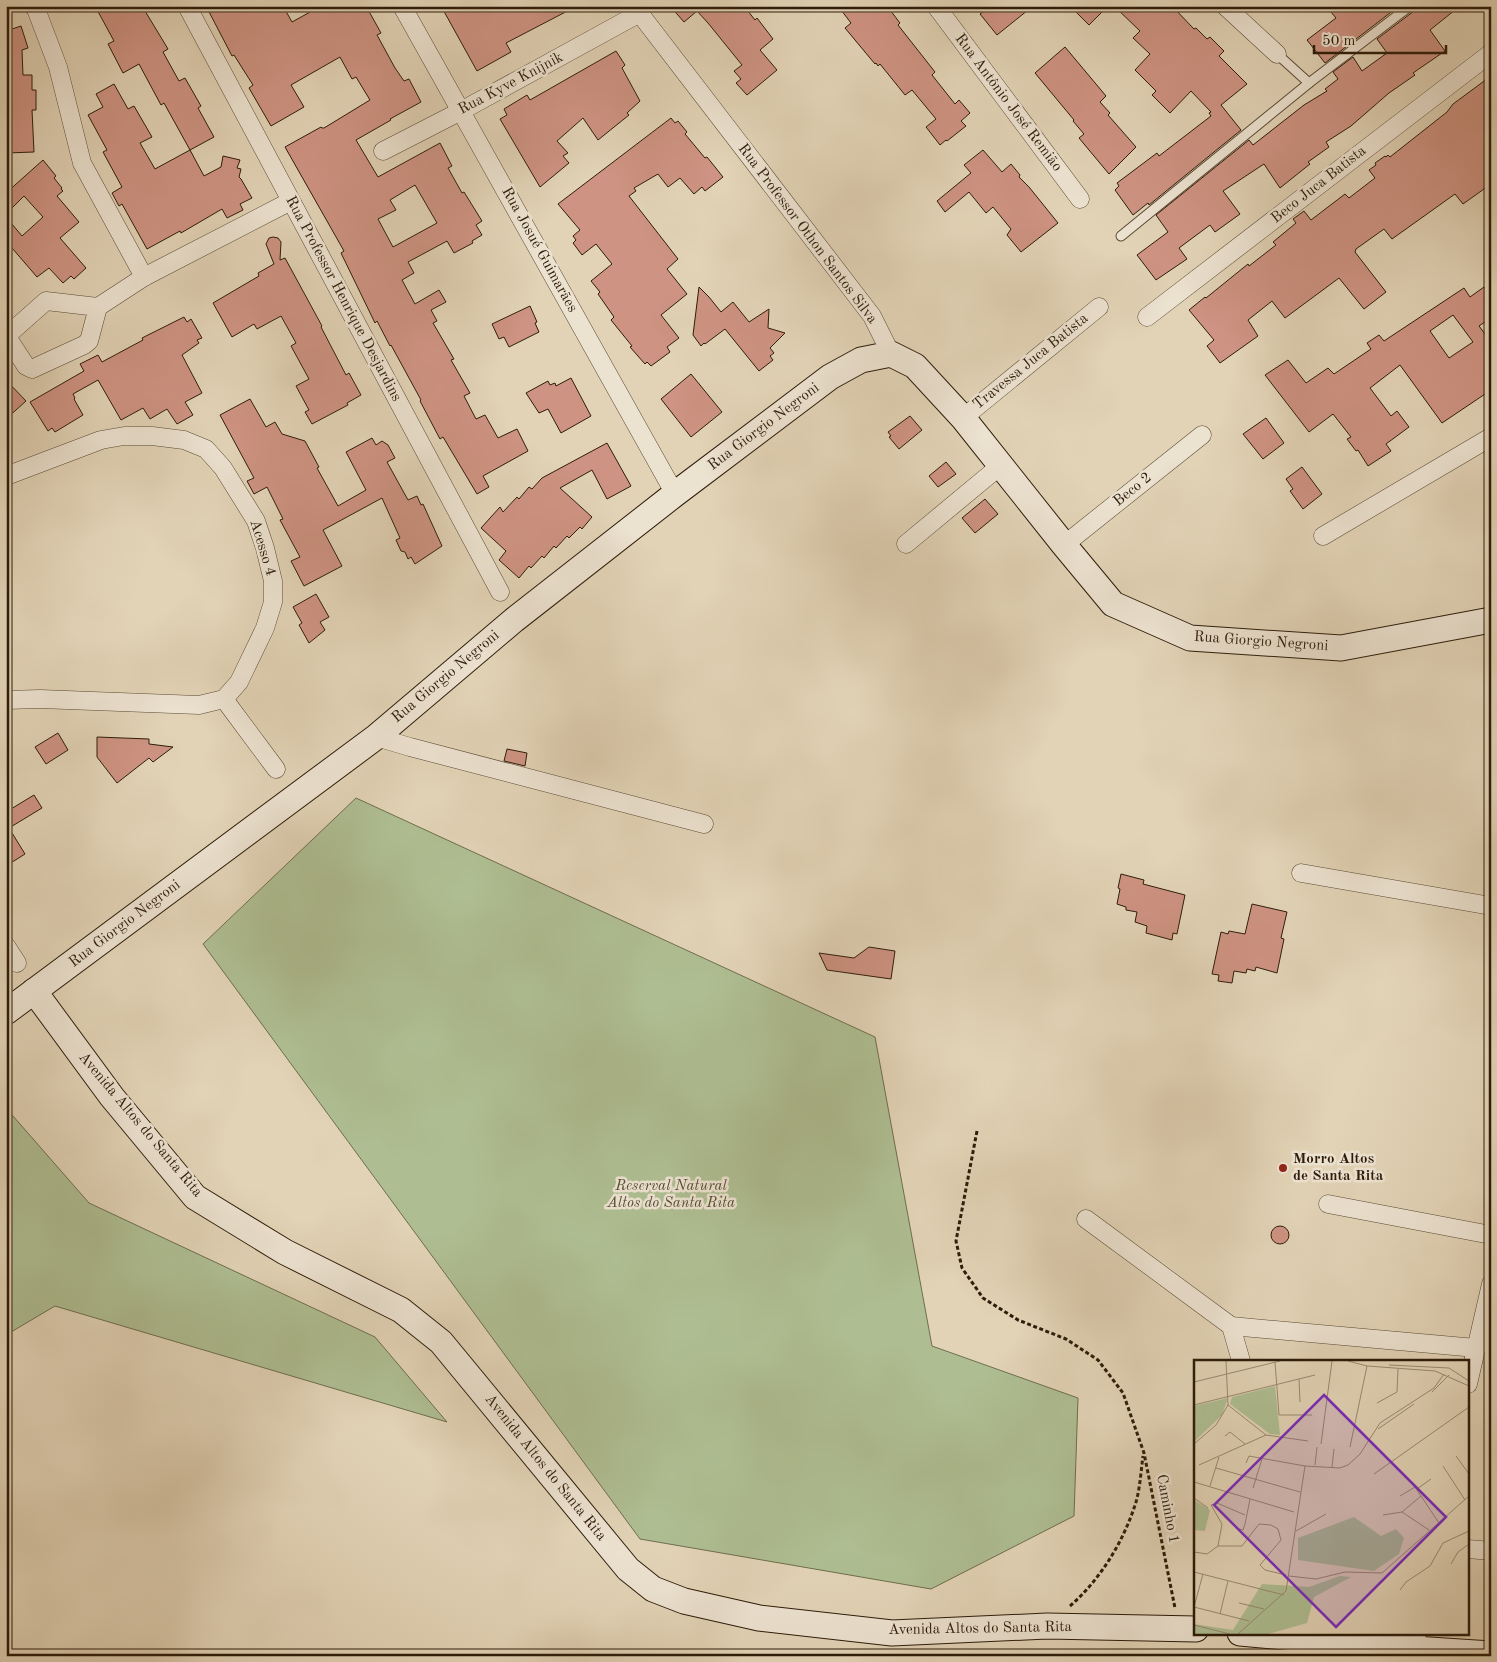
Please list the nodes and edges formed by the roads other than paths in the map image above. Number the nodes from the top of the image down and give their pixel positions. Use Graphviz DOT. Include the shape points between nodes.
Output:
graph roads {
  1 [pos="33,6"];
  2 [pos="187,6"];
  3 [pos="402,6"];
  4 [pos="936,6"];
  5 [pos="1225,6"];
  6 [pos="1410,6"];
  7 [pos="636,10"];
  8 [pos="1491,53"];
  9 [pos="1277,54"];
  10 [pos="1309,84"];
  11 [pos="461,111"];
  12 [pos="383,151"];
  13 [pos="1080,199"];
  14 [pos="291,201"];
  15 [pos="1121,236"];
  16 [pos="144,277"];
  17 [pos="98,307"];
  18 [pos="1099,307"];
  19 [pos="1147,316"];
  20 [pos="891,354"];
  21 [pos="963,418"];
  22 [pos="1202,435"];
  23 [pos="1491,437"];
  24 [pos="1000,466"];
  25 [pos="6,476"];
  26 [pos="675,494"];
  27 [pos="1323,536"];
  28 [pos="906,544"];
  29 [pos="1064,545"];
  30 [pos="500,592"];
  31 [pos="1491,620"];
  32 [pos="224,699"];
  33 [pos="6,700"];
  34 [pos="376,737"];
  35 [pos="276,769"];
  36 [pos="704,824"];
  37 [pos="1301,873"];
  38 [pos="1491,906"];
  39 [pos="6,946"];
  40 [pos="16,963"];
  41 [pos="34,991"];
  42 [pos="6,1012"];
  43 [pos="1328,1204"];
  44 [pos="1086,1219"];
  45 [pos="1491,1235"];
  46 [pos="1491,1284"];
  47 [pos="1231,1326"];
  48 [pos="1476,1348"];
  49 [pos="1241,1360"];
  50 [pos="1470,1375"];
  51 [pos="1470,1548"];
  52 [pos="1491,1551"];
  53 [pos="1187,1629"];
  54 [pos="1262,1634"];
  55 [pos="1285,1635"];
  56 [pos="1415,1641"];
  57 [pos="1491,1654"];
  1 -- 16 [label="street" via="58,68 82,164"];
  2 -- 14 [label="street, Rua Professor Henrique Desjardins"];
  3 -- 11 [label="street, Rua Josué Guimarães"];
  4 -- 13 [label="street, Rua Antônio José Remião"];
  5 -- 9 [label="street"];
  6 -- 10 [label="lane"];
  7 -- 11 [label="street, Rua Kyve Knijnik"];
  7 -- 20 [label="street, Rua Professor Othon Santos Silva" via="872,316"];
  8 -- 19 [label="street, Beco Juca Batista"];
  9 -- 10 [label="lane"];
  10 -- 15 [label="lane"];
  11 -- 12 [label="street, Rua Kyve Knijnik"];
  11 -- 26 [label="street, Rua Josué Guimarães"];
  14 -- 16 [label="street"];
  14 -- 30 [label="street, Rua Professor Henrique Desjardins"];
  16 -- 17 [label="street"];
  17 -- 17 [label="street" via="46,301 11,332 9,340 26,366 36,368 87,343"];
  18 -- 21 [label="street, Travessa Juca Batista"];
  20 -- 21 [label="street" via="915,366"];
  20 -- 26 [label="street, Rua Giorgio Negroni" via="861,360 830,377"];
  21 -- 24 [label="street"];
  22 -- 29 [label="street, Beco 2"];
  23 -- 27 [label="street"];
  24 -- 28 [label="street"];
  24 -- 29 [label="street"];
  25 -- 32 [label="street, Acesso 4" via="101,440 124,436 184,440 206,449 223,468 256,521 273,581 273,602 265,628 239,682"];
  26 -- 34 [label="street, Rua Giorgio Negroni" via="514,620"];
  29 -- 31 [label="street, Rua Giorgio Negroni" via="1113,604 1190,638 1341,648"];
  32 -- 33 [label="street" via="199,705"];
  32 -- 35 [label="street"];
  34 -- 36 [label="street"];
  34 -- 41 [label="street, Rua Giorgio Negroni"];
  37 -- 38 [label="street"];
  39 -- 40 [label="street"];
  41 -- 42 [label="street, Rua Giorgio Negroni"];
  41 -- 53 [label="street, Avenida Altos do Santa Rita" via="112,1097 195,1197 285,1252 401,1310 440,1342 628,1569 653,1589 684,1601 759,1618 892,1633 1046,1626"];
  43 -- 45 [label="street"];
  44 -- 47 [label="street"];
  46 -- 48 [label="street"];
  47 -- 48 [label="street"];
  47 -- 49 [label="street"];
  48 -- 50 [label="street"];
  51 -- 52 [label="street"];
  54 -- 55 [label="street"];
  55 -- 56 [label="street"];
  56 -- 57 [label="street"];
}
